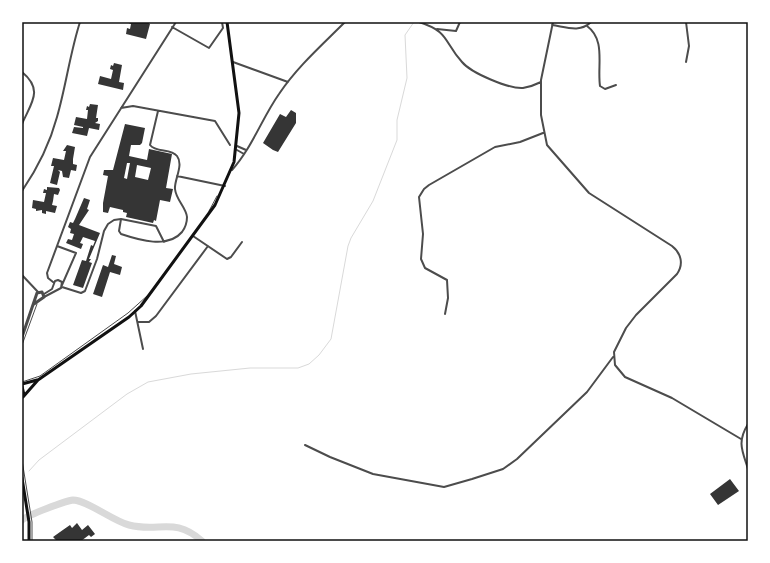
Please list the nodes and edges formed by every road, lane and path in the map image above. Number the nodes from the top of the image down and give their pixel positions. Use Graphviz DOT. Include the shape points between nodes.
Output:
graph roads {
  1 [pos="80,22"];
  2 [pos="176,22"];
  3 [pos="222,22"];
  4 [pos="227,22"];
  5 [pos="345,22"];
  6 [pos="418,22"];
  7 [pos="460,22"];
  8 [pos="591,22"];
  9 [pos="658,22"];
  10 [pos="673,22"];
  11 [pos="686,22"];
  12 [pos="553,23"];
  13 [pos="587,26"];
  14 [pos="172,27"];
  15 [pos="436,28"];
  16 [pos="232,61"];
  17 [pos="686,62"];
  18 [pos="22,72"];
  19 [pos="288,82"];
  20 [pos="541,82"];
  21 [pos="616,85"];
  22 [pos="120,109"];
  23 [pos="158,111"];
  24 [pos="22,124"];
  25 [pos="543,133"];
  26 [pos="230,146"];
  27 [pos="237,148"];
  28 [pos="246,150"];
  29 [pos="244,154"];
  30 [pos="232,170"];
  31 [pos="177,176"];
  32 [pos="224,186"];
  33 [pos="22,192"];
  34 [pos="121,219"];
  35 [pos="193,236"];
  36 [pos="164,242"];
  37 [pos="242,242"];
  38 [pos="57,246"];
  39 [pos="208,246"];
  40 [pos="22,275"];
  41 [pos="54,282"];
  42 [pos="62,286"];
  43 [pos="54,288"];
  44 [pos="59,290"];
  45 [pos="38,292"];
  46 [pos="41,297"];
  47 [pos="135,311"];
  48 [pos="445,314"];
  49 [pos="138,322"];
  50 [pos="22,336"];
  51 [pos="22,344"];
  52 [pos="143,349"];
  53 [pos="613,356"];
  54 [pos="38,380"];
  55 [pos="22,384"];
  56 [pos="22,398"];
  57 [pos="748,424"];
  58 [pos="741,439"];
  59 [pos="305,445"];
  60 [pos="22,460"];
  61 [pos="748,469"];
  62 [pos="22,478"];
  63 [pos="27,502"];
  64 [pos="30,522"];
  65 [pos="29,541"];
  66 [pos="32,541"];
  1 -- 33 [label="street" via="53,130"];
  2 -- 14 [label="street"];
  3 -- 14 [label="street" via="223,28 210,48"];
  4 -- 16 [label="main road"];
  5 -- 19 [label="street"];
  6 -- 15 [label="street"];
  7 -- 15 [label="street" via="453,31"];
  8 -- 13 [label="street"];
  9 -- 10 [label="street"];
  11 -- 17 [label="street" via="690,46"];
  12 -- 13 [label="street" via="574,29"];
  12 -- 20 [label="street"];
  13 -- 21 [label="street" via="595,35 599,46 600,86 605,88"];
  14 -- 22 [label="street"];
  15 -- 20 [label="street" via="444,35 460,61 471,70 518,88"];
  16 -- 19 [label="street"];
  16 -- 27 [label="main road" via="239,113"];
  18 -- 24 [label="street" via="32,82 35,91"];
  19 -- 28 [label="street"];
  20 -- 25 [label="street"];
  22 -- 23 [label="street" via="132,106"];
  22 -- 38 [label="street" via="88,161"];
  23 -- 26 [label="street" via="216,122"];
  23 -- 31 [label="street" via="150,145 152,148 177,156"];
  25 -- 48 [label="street" via="520,142 495,147 429,185 420,193 423,234 421,260 426,269 447,280 448,298"];
  25 -- 53 [label="street" via="552,152 589,193 672,246 680,256 679,271 631,322 617,343"];
  27 -- 28 [label="street"];
  27 -- 29 [label="street"];
  27 -- 30 [label="main road"];
  28 -- 29 [label="street"];
  29 -- 30 [label="street"];
  30 -- 32 [label="main road"];
  31 -- 32 [label="street"];
  31 -- 36 [label="street" via="176,193 186,213 186,223 179,235"];
  32 -- 35 [label="main road" via="215,205"];
  32 -- 55 [label="lane" via="206,216 140,303 40,376"];
  34 -- 36 [label="street" via="156,226"];
  34 -- 36 [label="street" via="119,231 122,234"];
  34 -- 42 [label="street" via="111,222 105,229 86,291 81,293"];
  35 -- 39 [label="street"];
  35 -- 47 [label="main road" via="146,301"];
  37 -- 39 [label="street" via="228,259"];
  38 -- 41 [label="street" via="46,275"];
  38 -- 42 [label="street" via="76,253"];
  39 -- 49 [label="street" via="156,316 149,322"];
  40 -- 45 [label="street"];
  41 -- 42 [label="street" via="59,280"];
  41 -- 43 [label="street"];
  42 -- 44 [label="street"];
  43 -- 44 [label="street"];
  43 -- 46 [label="street"];
  44 -- 46 [label="street"];
  45 -- 46 [label="street"];
  45 -- 46 [label="street" via="41,291"];
  46 -- 50 [label="street" via="34,304"];
  46 -- 51 [label="lane"];
  47 -- 49 [label="street"];
  47 -- 54 [label="main road"];
  49 -- 52 [label="street"];
  53 -- 58 [label="street" via="615,365 622,375 672,398"];
  53 -- 59 [label="street" via="587,392 517,459 503,469 472,479 444,486 373,474"];
  54 -- 55 [label="main road"];
  54 -- 56 [label="main road"];
  55 -- 56 [label="main road"];
  57 -- 58 [label="street"];
  58 -- 61 [label="street"];
  60 -- 63 [label="lane"];
  62 -- 63 [label="main road"];
  63 -- 64 [label="main road"];
  64 -- 65 [label="main road"];
  64 -- 66 [label="lane"];
}
